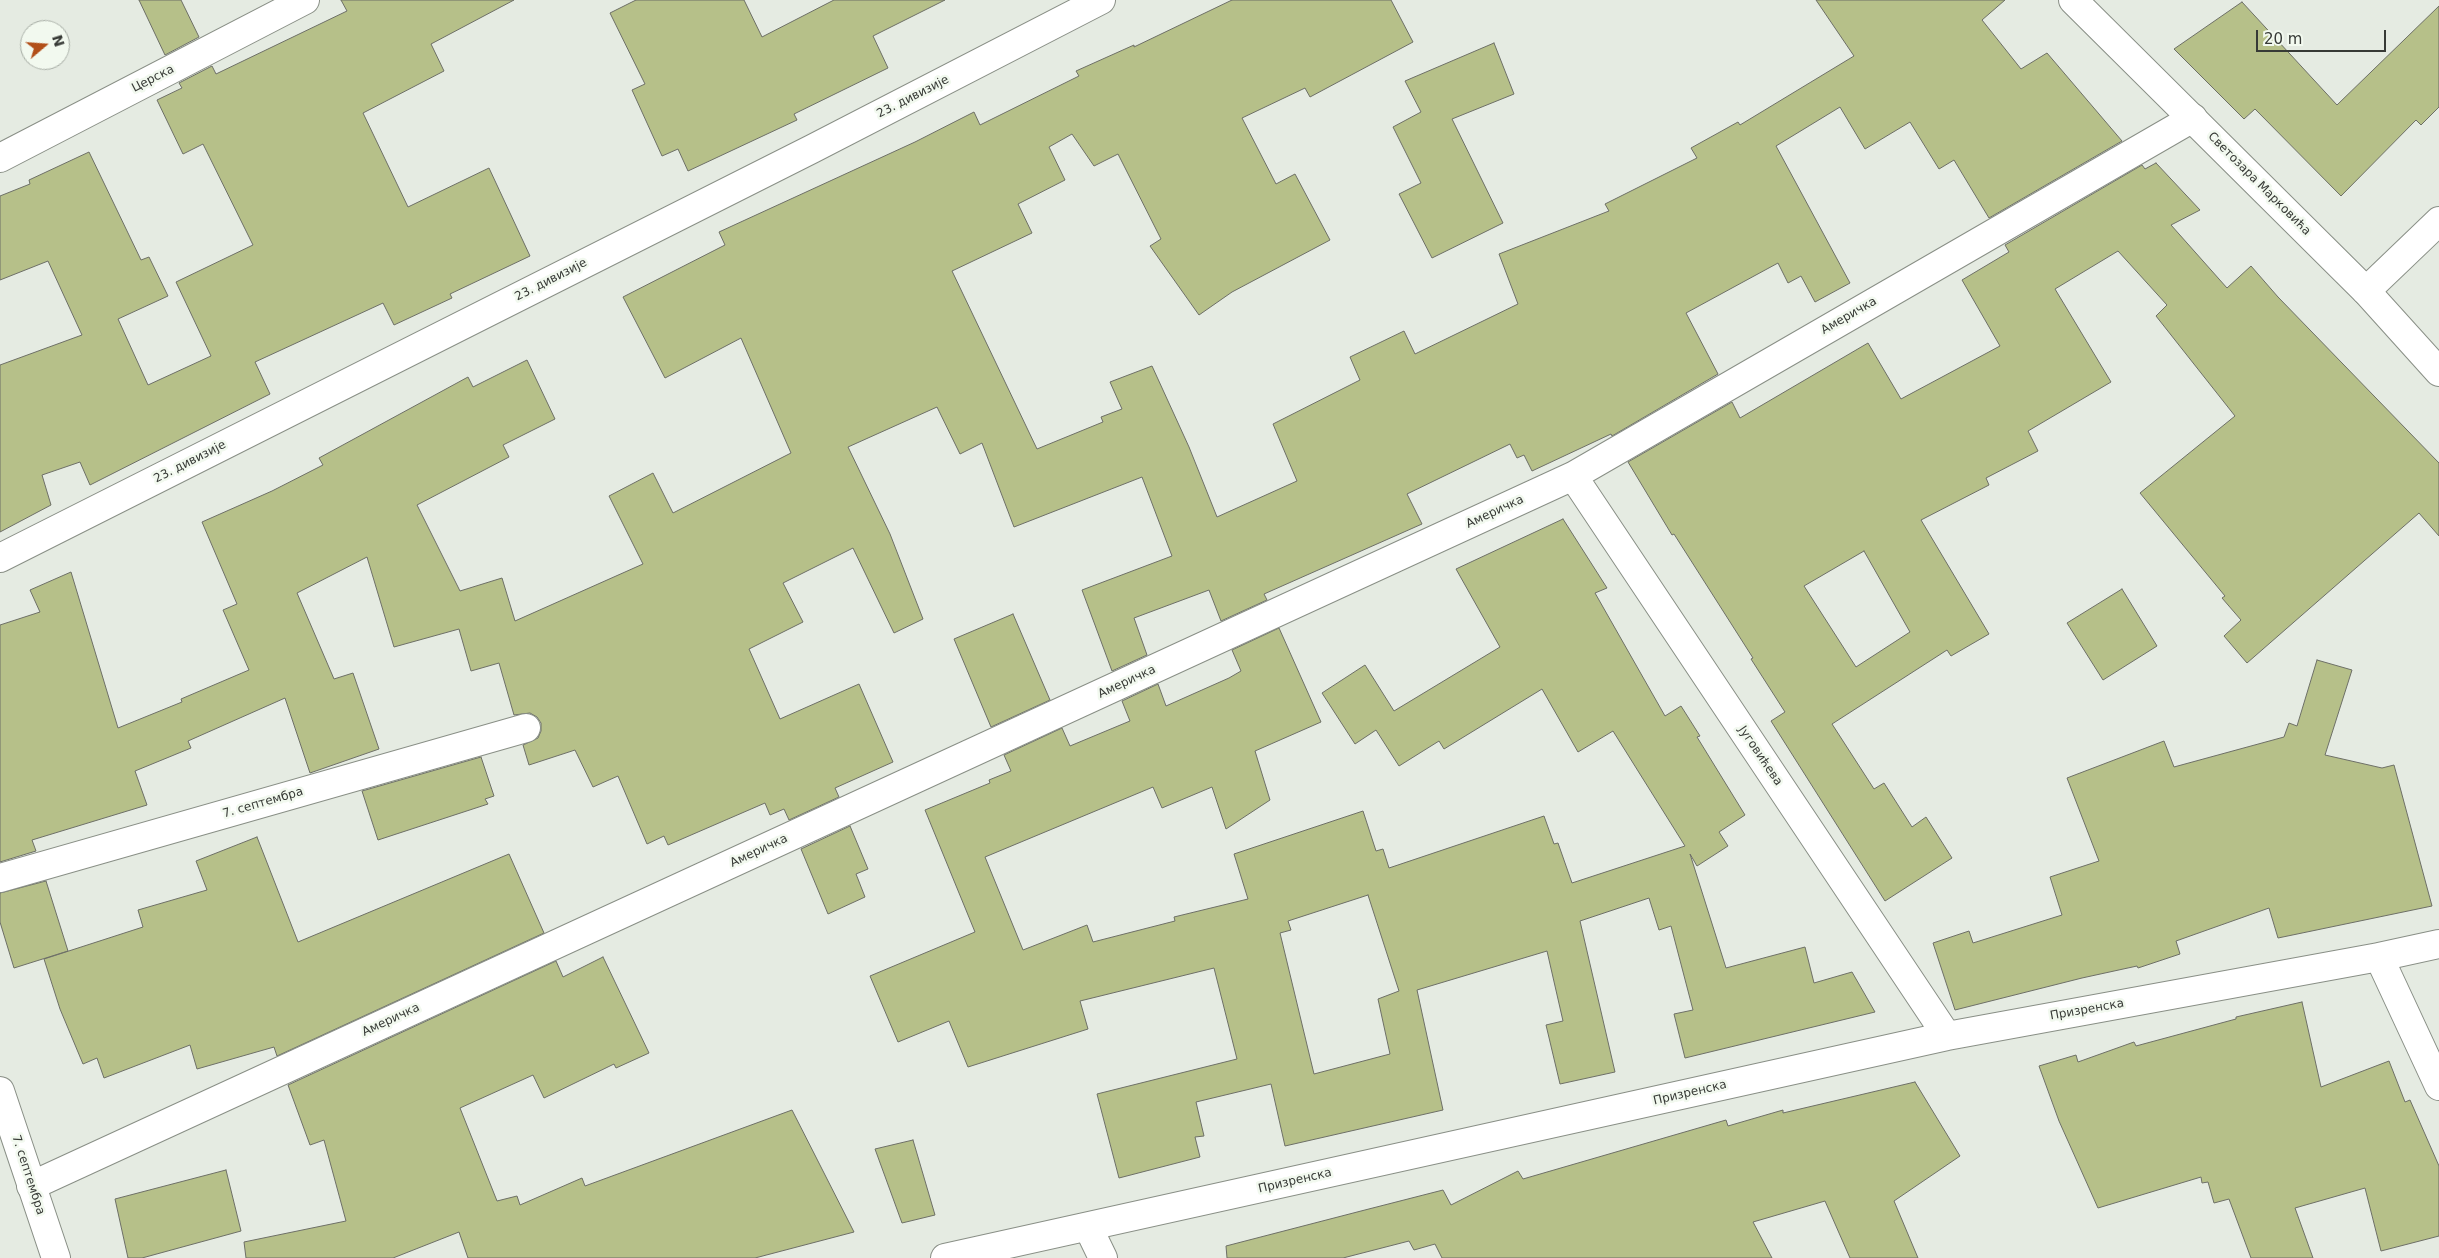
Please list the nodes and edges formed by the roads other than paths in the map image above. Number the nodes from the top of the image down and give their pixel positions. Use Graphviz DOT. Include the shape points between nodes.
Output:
graph roads {
  1 [pos="305,0"];
  2 [pos="1101,0"];
  3 [pos="2073,0"];
  4 [pos="2192,118"];
  5 [pos="0,158"];
  6 [pos="2439,221"];
  7 [pos="2366,291"];
  8 [pos="2439,372"];
  9 [pos="1574,476"];
  10 [pos="0,558"];
  11 [pos="526,728"];
  12 [pos="0,878"];
  13 [pos="2439,944"];
  14 [pos="2379,957"];
  15 [pos="1947,1036"];
  16 [pos="2439,1086"];
  17 [pos="0,1091"];
  18 [pos="31,1186"];
  19 [pos="1088,1227"];
  20 [pos="56,1258"];
  21 [pos="945,1258"];
  22 [pos="1103,1258"];
  1 -- 5 [label="street, Церска"];
  2 -- 10 [label="street, 23. дивизије"];
  3 -- 4 [label="street, Светозара Марковића"];
  4 -- 7 [label="street, Светозара Марковића"];
  4 -- 9 [label="street, Америчка"];
  6 -- 7 [label="street"];
  7 -- 8 [label="street, Светозара Марковића"];
  9 -- 15 [label="street, Југовићева"];
  9 -- 18 [label="street, Америчка"];
  11 -- 12 [label="street, 7. септембра"];
  13 -- 14 [label="street, Призренска"];
  14 -- 15 [label="street, Призренска"];
  14 -- 16 [label="street"];
  15 -- 19 [label="street, Призренска"];
  17 -- 18 [label="street, 7. септембра"];
  18 -- 20 [label="street, 7. септембра"];
  19 -- 21 [label="street, Призренска"];
  19 -- 22 [label="street"];
}
